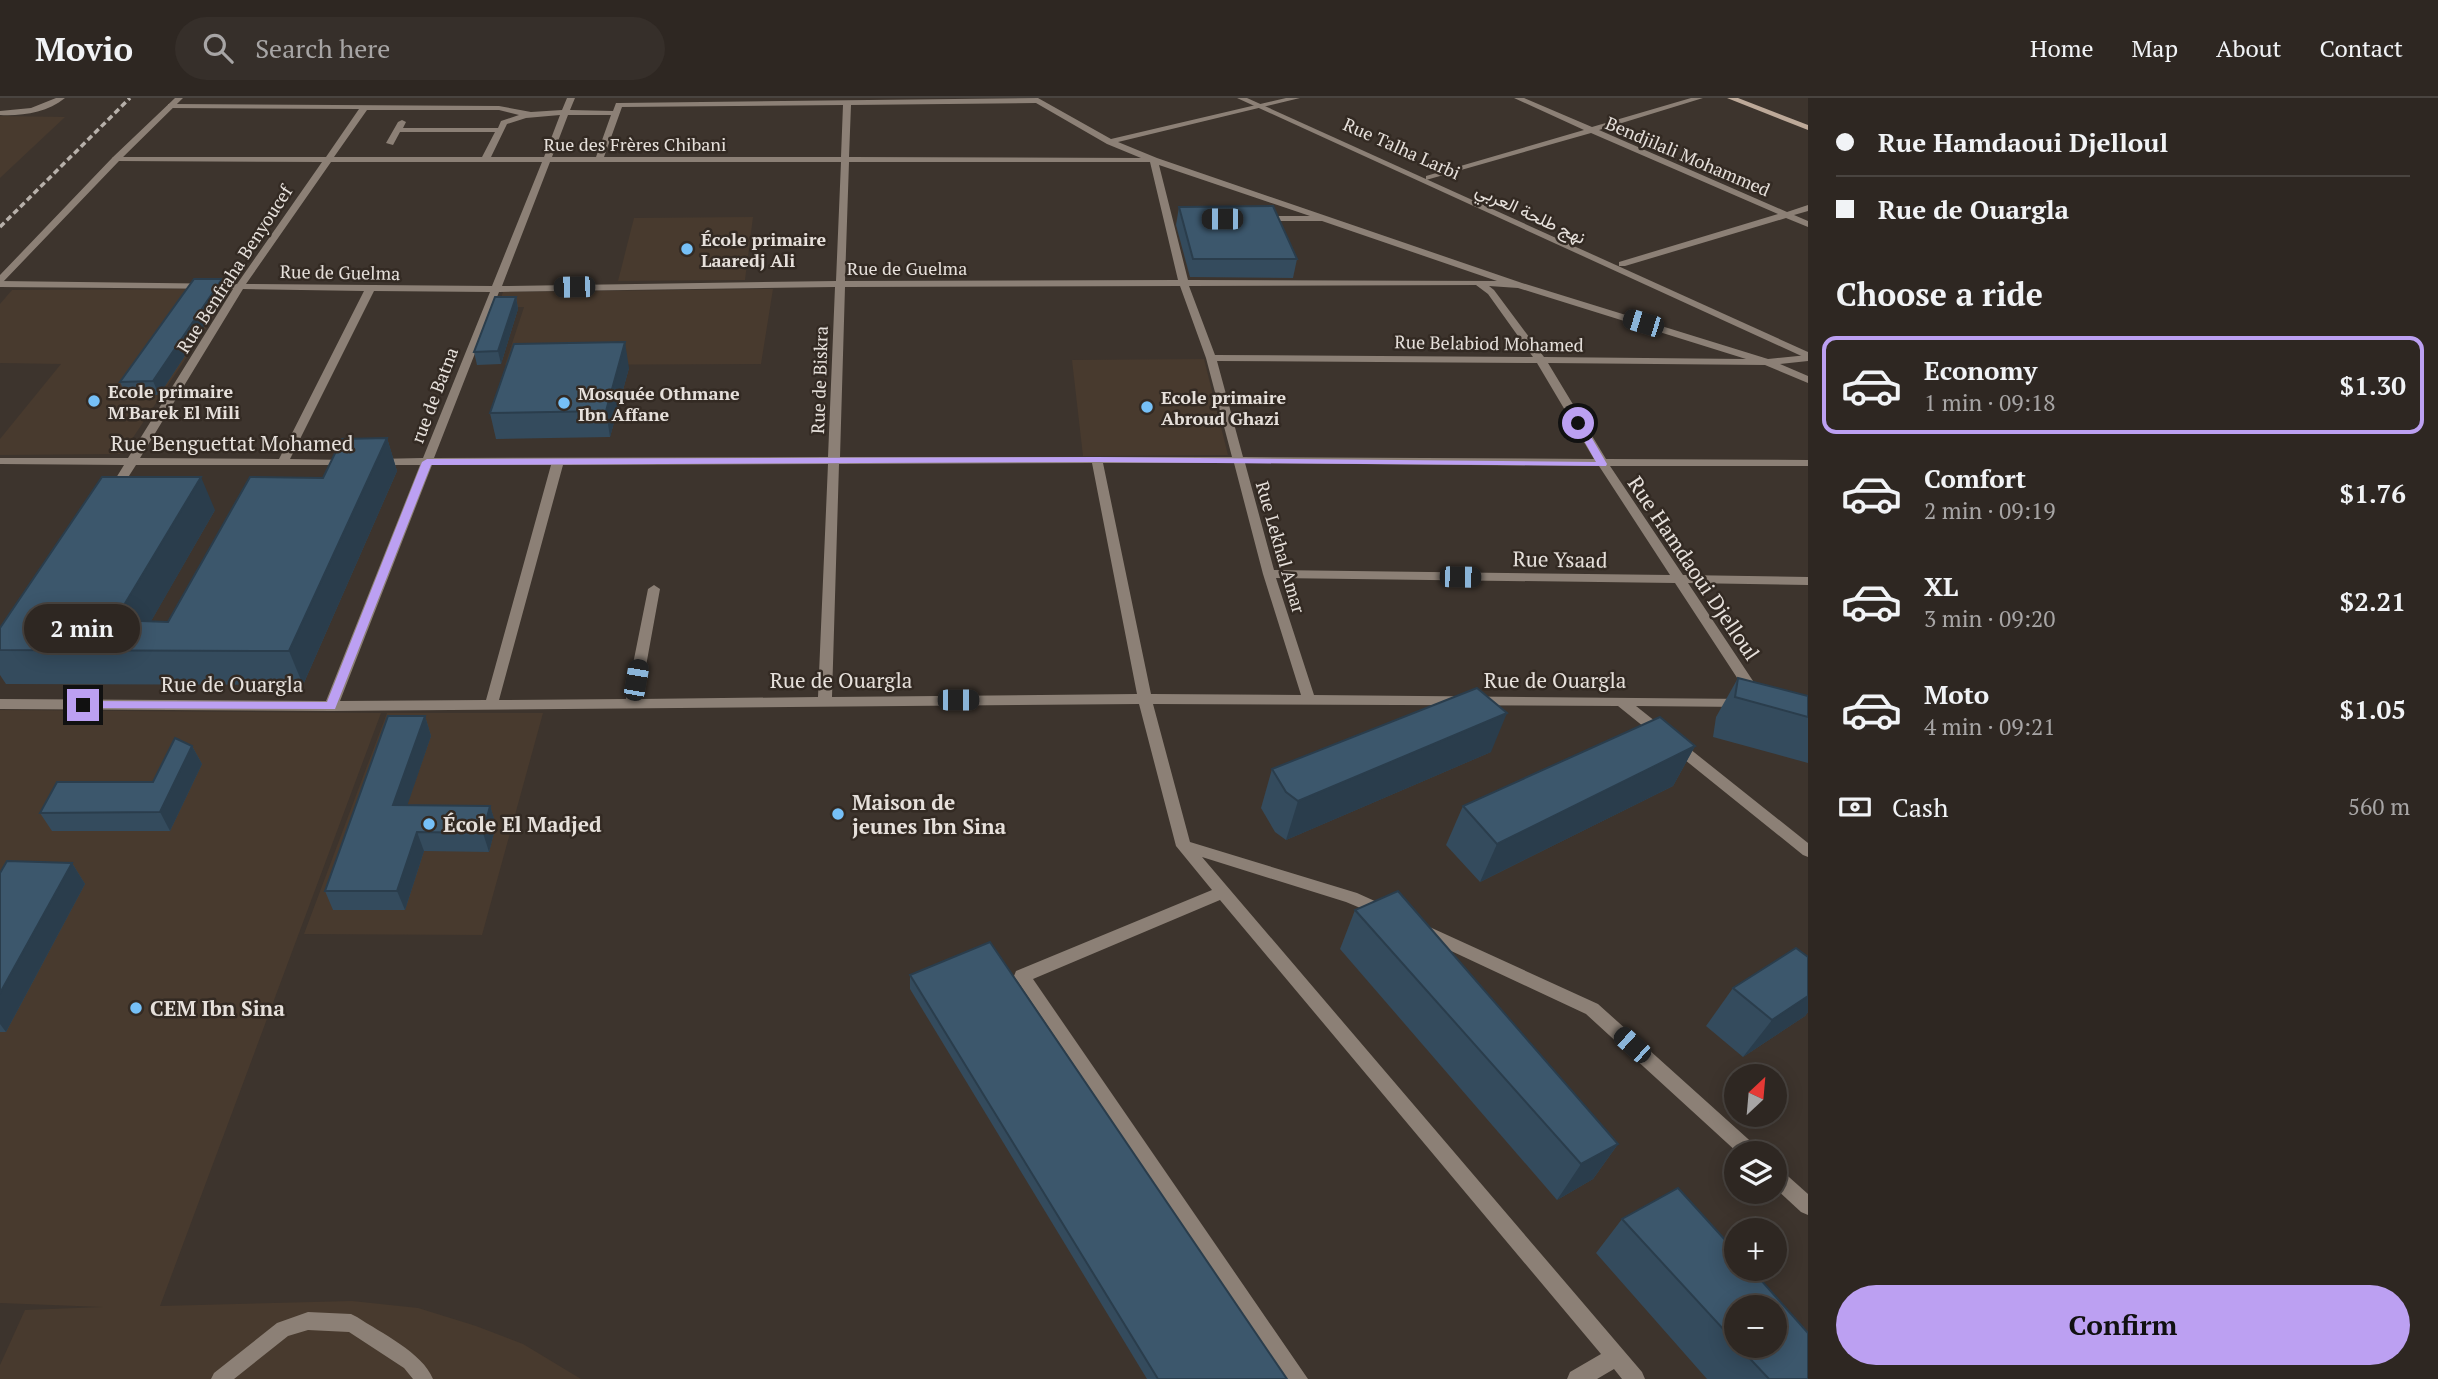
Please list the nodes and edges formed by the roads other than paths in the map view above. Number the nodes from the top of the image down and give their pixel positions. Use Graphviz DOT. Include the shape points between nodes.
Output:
graph roads {
  1 [pos="61,98"];
  2 [pos="178,98"];
  3 [pos="571,98"];
  4 [pos="1241,98"];
  5 [pos="1252,98"];
  6 [pos="1296,98"];
  7 [pos="1518,98"];
  8 [pos="1699,98"];
  9 [pos="1731,98"];
  10 [pos="1034,100"];
  11 [pos="847,103"];
  12 [pos="1265,105"];
  13 [pos="171,106"];
  14 [pos="364,108"];
  15 [pos="409,108"];
  16 [pos="0,113"];
  17 [pos="614,113"];
  18 [pos="562,114"];
  19 [pos="532,115"];
  20 [pos="1808,128"];
  21 [pos="1588,129"];
  22 [pos="500,130"];
  23 [pos="398,131"];
  24 [pos="1110,142"];
  25 [pos="390,143"];
  26 [pos="116,159"];
  27 [pos="598,159"];
  28 [pos="844,159"];
  29 [pos="327,160"];
  30 [pos="485,160"];
  31 [pos="545,160"];
  32 [pos="1154,160"];
  33 [pos="1429,178"];
  34 [pos="1808,208"];
  35 [pos="1786,215"];
  36 [pos="1167,219"];
  37 [pos="1180,219"];
  38 [pos="1249,219"];
  39 [pos="1332,219"];
  40 [pos="1808,224"];
  41 [pos="1622,264"];
  42 [pos="0,282"];
  43 [pos="1478,282"];
  44 [pos="839,284"];
  45 [pos="240,285"];
  46 [pos="1184,285"];
  47 [pos="1519,285"];
  48 [pos="370,289"];
  49 [pos="495,289"];
  50 [pos="1808,349"];
  51 [pos="1808,357"];
  52 [pos="1211,358"];
  53 [pos="1541,361"];
  54 [pos="1767,362"];
  55 [pos="1808,380"];
  56 [pos="834,459"];
  57 [pos="1097,459"];
  58 [pos="1239,460"];
  59 [pos="4,461"];
  60 [pos="558,461"];
  61 [pos="134,462"];
  62 [pos="427,462"];
  63 [pos="283,463"];
  64 [pos="1808,463"];
  65 [pos="1603,464"];
  66 [pos="0,473"];
  67 [pos="104,507"];
  68 [pos="1269,574"];
  69 [pos="1678,580"];
  70 [pos="1808,581"];
  71 [pos="654,589"];
  72 [pos="1144,699"];
  73 [pos="825,700"];
  74 [pos="1309,700"];
  75 [pos="1621,701"];
  76 [pos="1766,702"];
  77 [pos="632,703"];
  78 [pos="0,704"];
  79 [pos="491,705"];
  80 [pos="331,706"];
  81 [pos="1184,846"];
  82 [pos="1808,851"];
  83 [pos="1223,892"];
  84 [pos="1738,1141"];
  85 [pos="1787,1187"];
  86 [pos="1808,1206"];
  87 [pos="1616,1357"];
  88 [pos="220,1379"];
  89 [pos="424,1379"];
  90 [pos="1298,1379"];
  91 [pos="1577,1379"];
  92 [pos="1635,1379"];
  1 -- 16 [label="street" via="36,110"];
  2 -- 13 [label="street"];
  3 -- 18 [label="street, rue de Batna"];
  4 -- 12 [label="street, نهج طلحة العربي"];
  5 -- 12 [label="street, Rue Talha Larbi"];
  6 -- 12 [label="street"];
  7 -- 21 [label="street, Bendjilali Mohammed"];
  8 -- 21 [label="street"];
  9 -- 20 [label="main road"];
  10 -- 11 [label="street"];
  10 -- 24 [label="street"];
  11 -- 17 [label="street" via="619,105"];
  11 -- 28 [label="street, Rue de Biskra"];
  12 -- 24 [label="street"];
  12 -- 33 [label="street, Rue Talha Larbi"];
  12 -- 51 [label="street, نهج طلحة العربي"];
  13 -- 14 [label="street"];
  13 -- 26 [label="street"];
  14 -- 15 [label="street"];
  14 -- 29 [label="street, Rue Benfraha Benyoucef"];
  15 -- 19 [label="street" via="499,108"];
  15 -- 23 [label="street"];
  17 -- 18 [label="street"];
  17 -- 27 [label="street"];
  18 -- 19 [label="street"];
  18 -- 31 [label="street, rue de Batna"];
  19 -- 22 [label="street" via="509,119"];
  21 -- 33 [label="street"];
  21 -- 35 [label="street, Bendjilali Mohammed"];
  22 -- 23 [label="street"];
  22 -- 30 [label="street"];
  23 -- 25 [label="street"];
  24 -- 32 [label="street"];
  26 -- 29 [label="street, Rue des Frères Chibani"];
  26 -- 42 [label="street"];
  27 -- 28 [label="street, Rue des Frères Chibani"];
  27 -- 31 [label="street, Rue des Frères Chibani"];
  28 -- 32 [label="street, Rue des Frères Chibani"];
  28 -- 44 [label="street, Rue de Biskra"];
  29 -- 30 [label="street, Rue des Frères Chibani"];
  29 -- 45 [label="street, Rue Benfraha Benyoucef"];
  30 -- 31 [label="street, Rue des Frères Chibani"];
  31 -- 49 [label="street, rue de Batna"];
  32 -- 36 [label="street, Rue Lekhal Amar"];
  32 -- 39 [label="street"];
  33 -- 41 [label="street, Rue Talha Larbi"];
  34 -- 35 [label="street"];
  35 -- 40 [label="street, Bendjilali Mohammed"];
  35 -- 41 [label="street"];
  36 -- 37 [label="street"];
  36 -- 46 [label="street, Rue Lekhal Amar"];
  38 -- 39 [label="street"];
  39 -- 47 [label="street"];
  41 -- 50 [label="street, Rue Talha Larbi"];
  42 -- 45 [label="street, Rue de Guelma"];
  43 -- 46 [label="street, Rue de Guelma"];
  43 -- 47 [label="street, Rue de Guelma"];
  43 -- 53 [label="street, Rue Hamdaoui Djelloul" via="1491,292"];
  44 -- 46 [label="street, Rue de Guelma"];
  44 -- 49 [label="street, Rue de Guelma"];
  44 -- 56 [label="street, Rue de Biskra"];
  45 -- 48 [label="street, Rue de Guelma"];
  45 -- 61 [label="street, Rue Benfraha Benyoucef"];
  46 -- 52 [label="street, Rue Lekhal Amar"];
  47 -- 54 [label="street"];
  48 -- 49 [label="street, Rue de Guelma"];
  48 -- 63 [label="street"];
  49 -- 62 [label="street, rue de Batna"];
  51 -- 54 [label="street, Rue Belabiod Mohamed"];
  52 -- 53 [label="street, Rue Belabiod Mohamed"];
  52 -- 58 [label="street, Rue Lekhal Amar"];
  53 -- 54 [label="street, Rue Belabiod Mohamed"];
  53 -- 65 [label="street, Rue Hamdaoui Djelloul"];
  54 -- 55 [label="street"];
  56 -- 57 [label="street, Rue Benguettat Mohamed"];
  56 -- 60 [label="street, Rue Benguettat Mohamed"];
  56 -- 73 [label="street, Rue de Biskra"];
  57 -- 58 [label="street, Rue Benguettat Mohamed"];
  57 -- 72 [label="street"];
  58 -- 65 [label="street, Rue Benguettat Mohamed"];
  58 -- 68 [label="street, Rue Lekhal Amar"];
  59 -- 61 [label="street, Rue Benguettat Mohamed"];
  59 -- 66 [label="street"];
  60 -- 62 [label="street, Rue Benguettat Mohamed"];
  60 -- 79 [label="street"];
  61 -- 63 [label="street, Rue Benguettat Mohamed"];
  61 -- 67 [label="street, Rue Benfraha Benyoucef"];
  62 -- 63 [label="street, Rue Benguettat Mohamed"];
  62 -- 80 [label="street, rue de Batna"];
  64 -- 65 [label="street, Rue Benguettat Mohamed"];
  65 -- 69 [label="street, Rue Hamdaoui Djelloul"];
  68 -- 69 [label="street, Rue Ysaad"];
  68 -- 74 [label="street, Rue Lekhal Amar"];
  69 -- 70 [label="street, Rue Ysaad"];
  69 -- 76 [label="street, Rue Hamdaoui Djelloul"];
  71 -- 77 [label="street"];
  72 -- 73 [label="street, Rue de Ouargla"];
  72 -- 74 [label="street, Rue de Ouargla"];
  72 -- 81 [label="street"];
  73 -- 77 [label="street, Rue de Ouargla"];
  74 -- 75 [label="street, Rue de Ouargla"];
  75 -- 76 [label="street, Rue de Ouargla"];
  75 -- 82 [label="street"];
  77 -- 79 [label="street, Rue de Ouargla"];
  78 -- 80 [label="street, Rue de Ouargla"];
  79 -- 80 [label="street, Rue de Ouargla"];
  81 -- 83 [label="street"];
  81 -- 84 [label="street" via="1351,897 1592,1009"];
  83 -- 87 [label="street"];
  83 -- 90 [label="street" via="1022,976"];
  85 -- 86 [label="street"];
  87 -- 91 [label="street"];
  87 -- 92 [label="street"];
  88 -- 89 [label="lane" via="283,1329 308,1321 351,1323 410,1362"];
}
